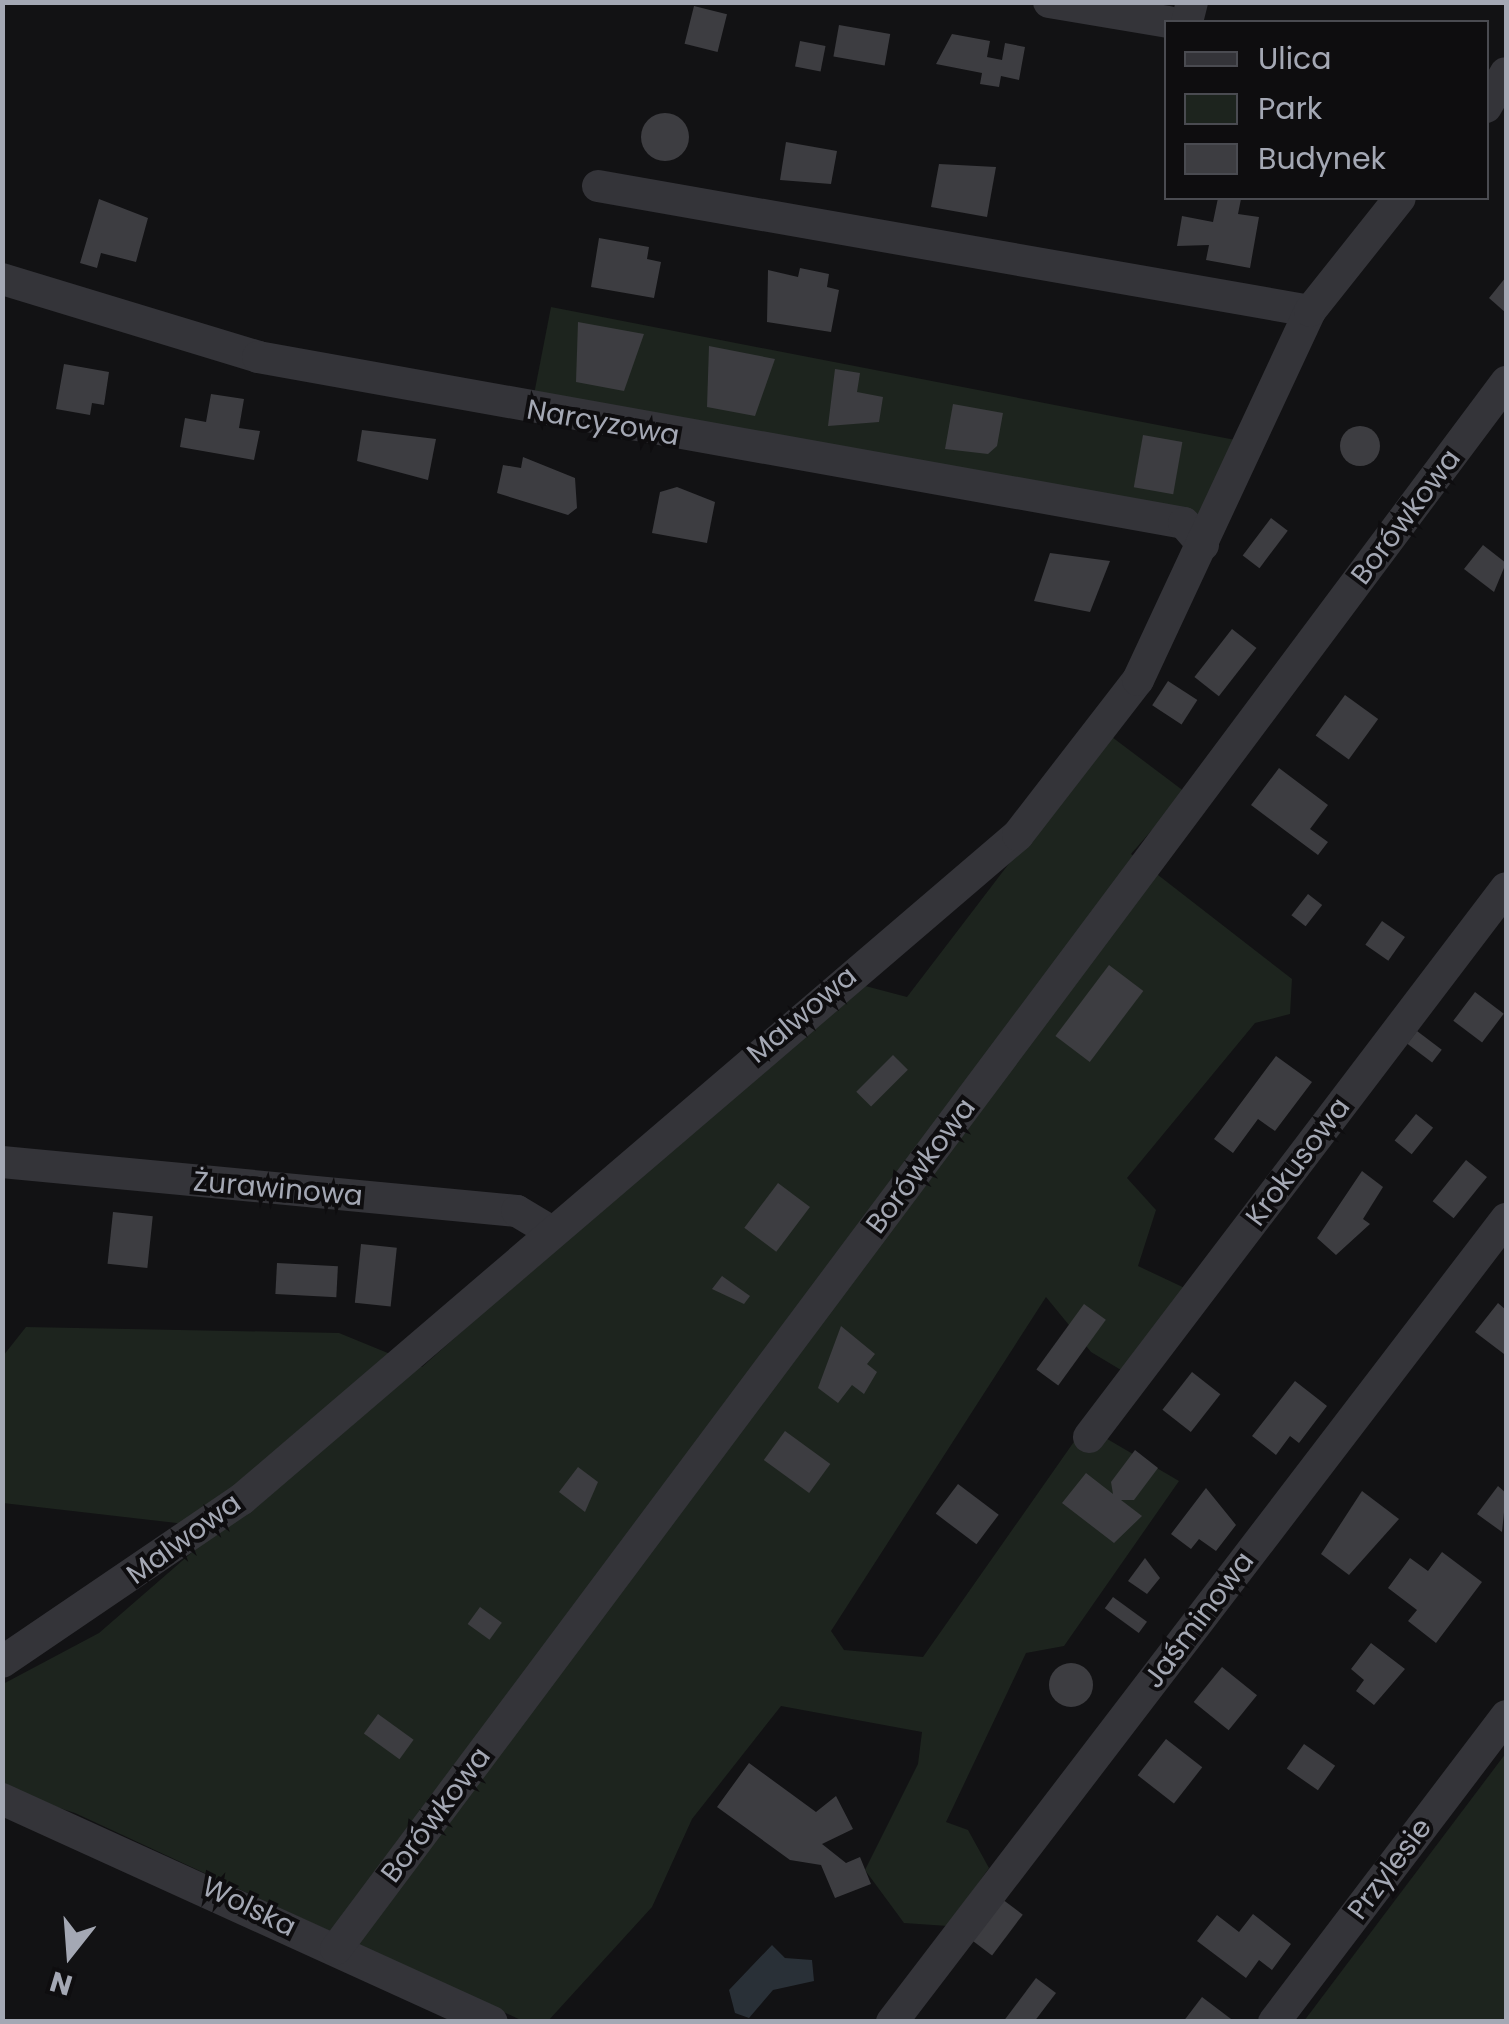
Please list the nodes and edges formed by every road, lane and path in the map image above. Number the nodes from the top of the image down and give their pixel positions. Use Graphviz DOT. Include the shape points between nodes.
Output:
graph roads {
  1 [pos="1049,2"];
  2 [pos="1164,21"];
  3 [pos="1506,73"];
  4 [pos="1489,102"];
  5 [pos="598,186"];
  6 [pos="1398,200"];
  7 [pos="2,279"];
  8 [pos="1310,312"];
  9 [pos="1506,382"];
  10 [pos="1202,545"];
  11 [pos="1506,888"];
  12 [pos="2,1162"];
  13 [pos="1506,1220"];
  14 [pos="549,1230"];
  15 [pos="1089,1437"];
  16 [pos="2,1662"];
  17 [pos="1506,1716"];
  18 [pos="2,1799"];
  19 [pos="336,1949"];
  20 [pos="480,2019"];
  21 [pos="892,2022"];
  22 [pos="1274,2022"];
  1 -- 2 [label="street"];
  3 -- 4 [label="street"];
  5 -- 8 [label="street"];
  6 -- 8 [label="street, Malwowa"];
  7 -- 10 [label="street, Narcyzowa" via="258,357 1184,523"];
  8 -- 10 [label="street, Malwowa"];
  9 -- 19 [label="street, Borówkowa"];
  10 -- 14 [label="street, Malwowa" via="1138,680 1018,834"];
  11 -- 15 [label="street, Krokusowa"];
  12 -- 14 [label="street, Żurawinowa" via="517,1211"];
  13 -- 21 [label="street, Jaśminowa"];
  14 -- 16 [label="street, Malwowa" via="242,1500"];
  17 -- 22 [label="street, Przylesie"];
  18 -- 19 [label="street, Wolska"];
  19 -- 20 [label="street, Wolska"];
}
